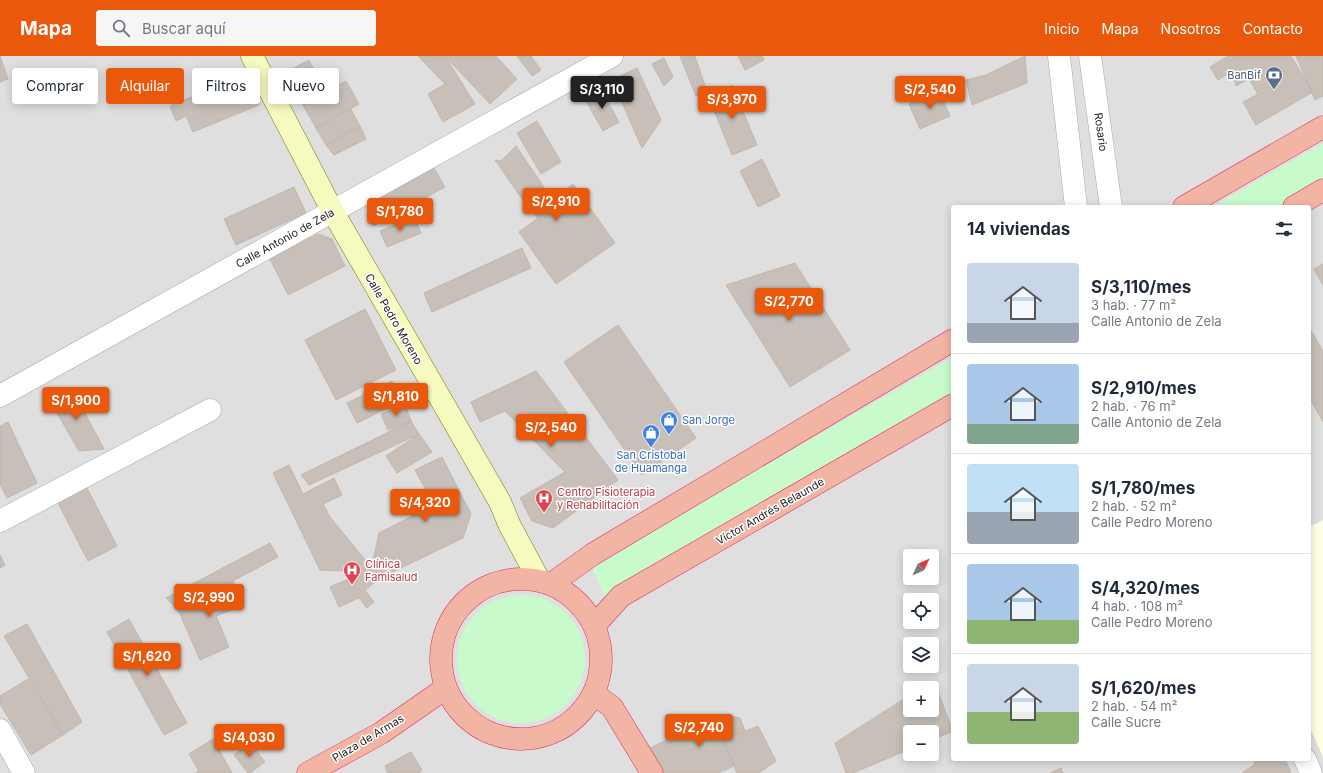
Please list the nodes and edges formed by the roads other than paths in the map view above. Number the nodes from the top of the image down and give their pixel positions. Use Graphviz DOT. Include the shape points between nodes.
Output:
graph roads {
  1 [pos="252,56"];
  2 [pos="612,56"];
  3 [pos="1059,56"];
  4 [pos="1090,56"];
  5 [pos="1323,127"];
  6 [pos="1323,190"];
  7 [pos="1076,205"];
  8 [pos="1111,205"];
  9 [pos="1187,205"];
  10 [pos="1297,205"];
  11 [pos="333,212"];
  12 [pos="951,341"];
  13 [pos="0,396"];
  14 [pos="951,406"];
  15 [pos="210,410"];
  16 [pos="0,521"];
  17 [pos="545,582"];
  18 [pos="594,626"];
  19 [pos="446,688"];
  20 [pos="594,694"];
  21 [pos="0,730"];
  22 [pos="1305,761"];
  23 [pos="24,773"];
  24 [pos="308,773"];
  25 [pos="652,773"];
  26 [pos="1310,773"];
  1 -- 11 [label="main road, Calle Pedro Moreno"];
  2 -- 11 [label="street, Calle Antonio de Zela"];
  3 -- 7 [label="street"];
  4 -- 8 [label="street, Rosario"];
  5 -- 9 [label="highway"];
  6 -- 10 [label="highway"];
  11 -- 13 [label="street, Calle Antonio de Zela"];
  11 -- 17 [label="main road, Calle Pedro Moreno" via="500,502 510,526"];
  12 -- 17 [label="highway"];
  14 -- 18 [label="highway, Víctor Andrés Belaunde" via="621,596"];
  15 -- 16 [label="street"];
  17 -- 18 [label="highway" via="569,594 584,608"];
  17 -- 19 [label="highway" via="514,578 490,584 468,597 452,616 443,638 440,663"];
  18 -- 20 [label="highway" via="601,648 601,671"];
  19 -- 20 [label="highway" via="460,710 480,728 505,738 531,739 557,731 578,715"];
  19 -- 24 [label="highway, Plaza de Armas" via="381,733"];
  20 -- 25 [label="highway" via="612,707"];
  21 -- 23 [label="street"];
  22 -- 26 [label="street"];
}
